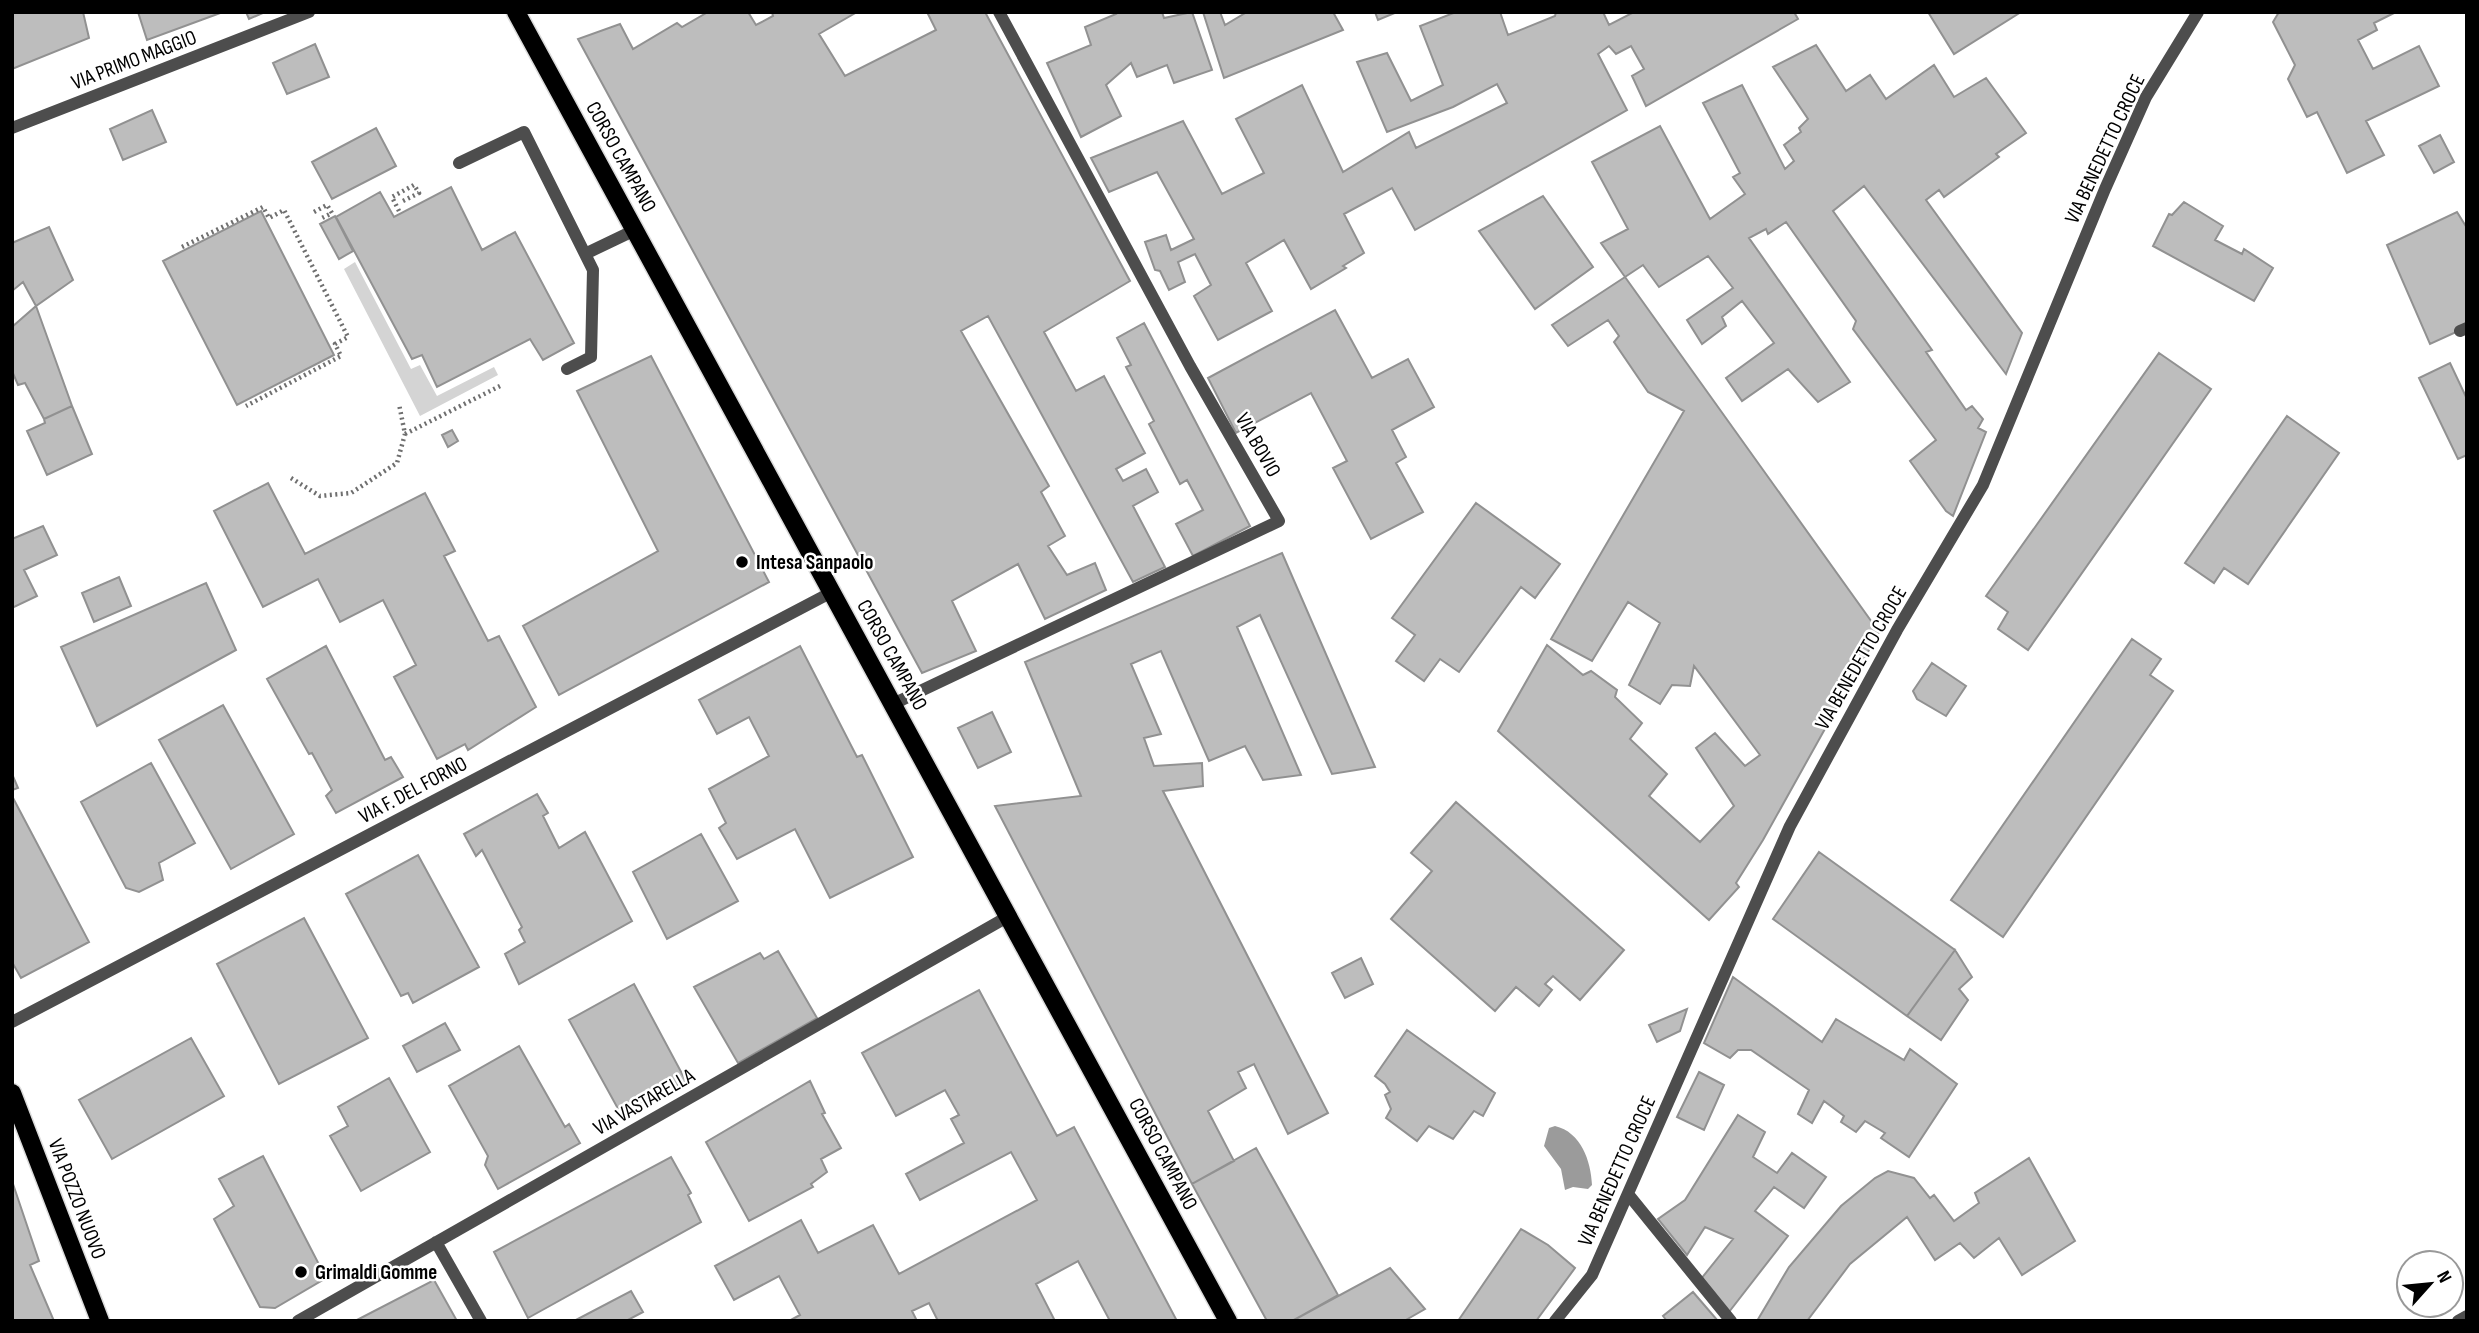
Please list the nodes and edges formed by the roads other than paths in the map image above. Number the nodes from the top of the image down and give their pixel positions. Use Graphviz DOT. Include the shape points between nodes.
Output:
graph roads {
  1 [pos="309,12"];
  2 [pos="516,12"];
  3 [pos="999,12"];
  4 [pos="2198,12"];
  5 [pos="12,128"];
  6 [pos="459,163"];
  7 [pos="635,230"];
  8 [pos="585,254"];
  9 [pos="567,369"];
  10 [pos="832,592"];
  11 [pos="892,704"];
  12 [pos="1009,916"];
  13 [pos="12,1022"];
  14 [pos="12,1093"];
  15 [pos="1628,1194"];
  16 [pos="436,1242"];
  17 [pos="2467,1316"];
  18 [pos="100,1321"];
  19 [pos="298,1321"];
  20 [pos="481,1321"];
  21 [pos="1228,1321"];
  22 [pos="1555,1321"];
  23 [pos="1731,1321"];
  24 [pos="2458,1321"];
  1 -- 5 [label="street, VIA PRIMO MAGGIO"];
  2 -- 7 [label="main road, CORSO CAMPANO"];
  3 -- 11 [label="street, VIA BOVIO" via="1279,521"];
  4 -- 15 [label="street, VIA BENEDETTO CROCE" via="2146,97 1983,485 1790,826"];
  6 -- 8 [label="street" via="524,132"];
  7 -- 8 [label="street"];
  7 -- 10 [label="main road, CORSO CAMPANO"];
  8 -- 9 [label="street" via="593,270 591,358"];
  10 -- 11 [label="main road, CORSO CAMPANO"];
  10 -- 13 [label="street, VIA F. DEL FORNO"];
  11 -- 12 [label="main road, CORSO CAMPANO"];
  12 -- 16 [label="street, VIA VASTARELLA"];
  12 -- 21 [label="main road, CORSO CAMPANO"];
  14 -- 18 [label="main road, VIA POZZO NUOVO"];
  15 -- 22 [label="street, VIA BENEDETTO CROCE" via="1592,1275"];
  15 -- 23 [label="street"];
  16 -- 19 [label="street, VIA VASTARELLA"];
  16 -- 20 [label="street"];
  17 -- 24 [label="street"];
}
